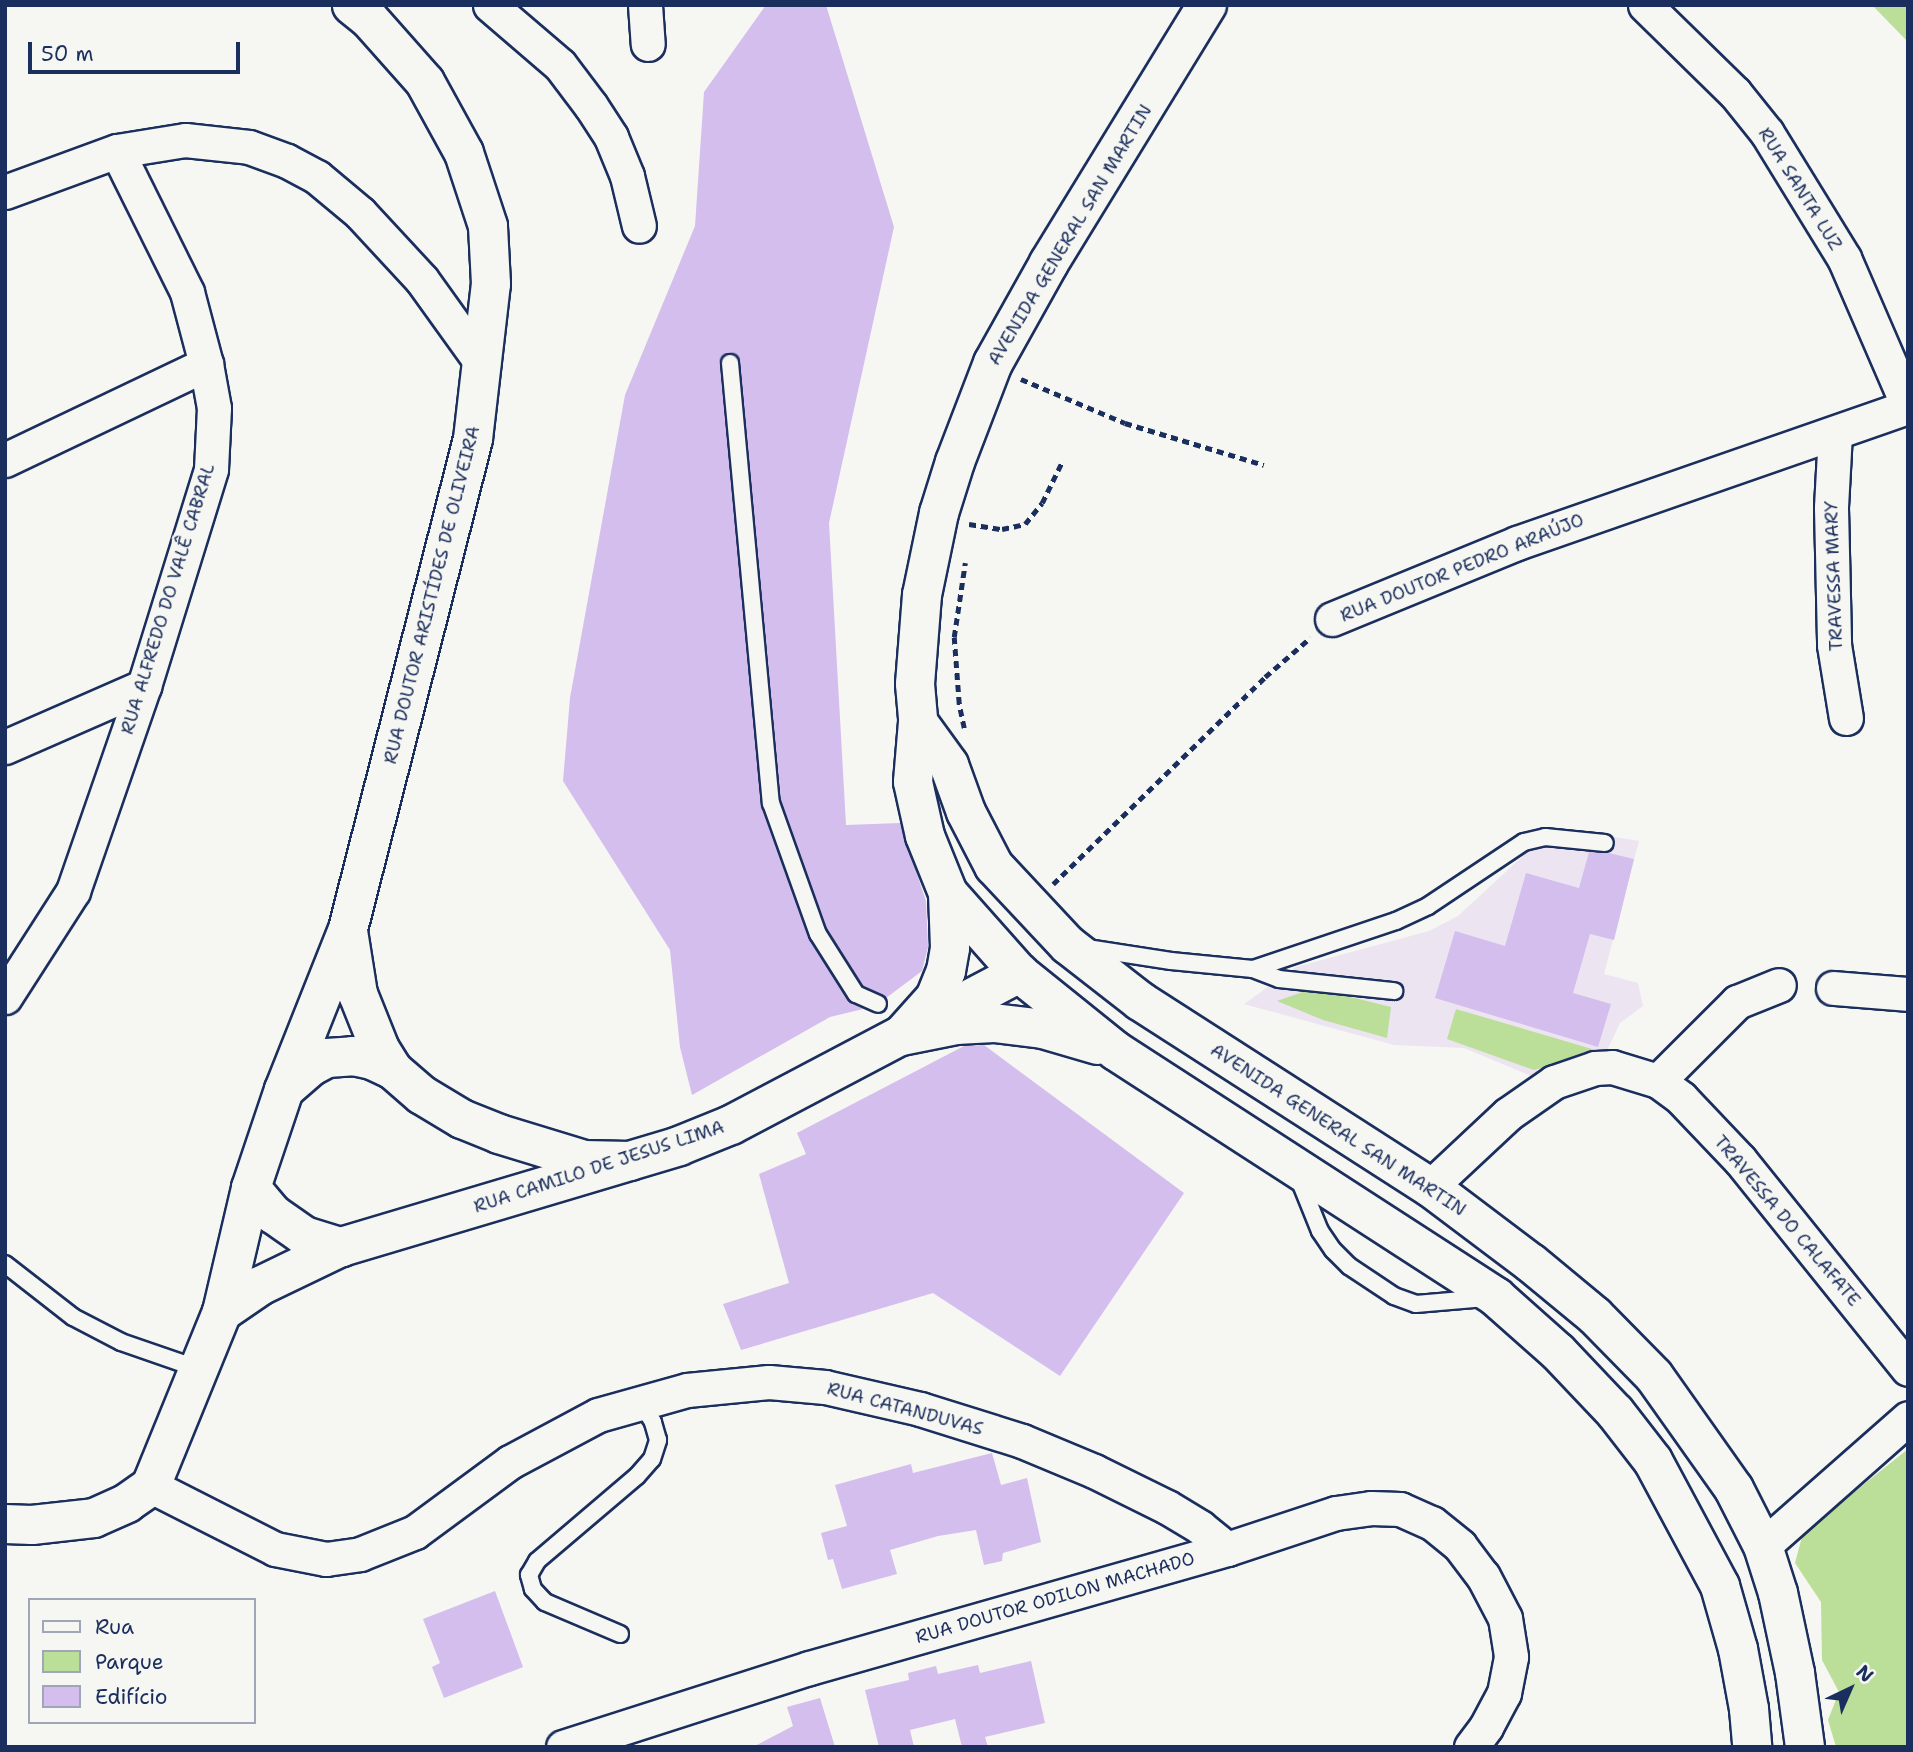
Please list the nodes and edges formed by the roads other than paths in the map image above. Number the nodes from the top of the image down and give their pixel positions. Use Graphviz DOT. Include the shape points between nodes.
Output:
graph roads {
  1 [pos="352,5"];
  2 [pos="490,5"];
  3 [pos="645,5"];
  4 [pos="1206,5"];
  5 [pos="1645,5"];
  6 [pos="648,44"];
  7 [pos="117,151"];
  8 [pos="5,192"];
  9 [pos="639,226"];
  10 [pos="730,363"];
  11 [pos="206,364"];
  12 [pos="483,365"];
  13 [pos="1908,406"];
  14 [pos="1835,433"];
  15 [pos="5,460"];
  16 [pos="1332,619"];
  17 [pos="144,686"];
  18 [pos="1846,718"];
  19 [pos="918,722"];
  20 [pos="5,747"];
  21 [pos="1605,843"];
  22 [pos="948,893"];
  23 [pos="348,929"];
  24 [pos="1068,945"];
  25 [pos="1253,969"];
  26 [pos="1018,974"];
  27 [pos="1779,985"];
  28 [pos="1833,988"];
  29 [pos="1394,991"];
  30 [pos="1908,994"];
  31 [pos="5,997"];
  32 [pos="1140,1001"];
  33 [pos="878,1004"];
  34 [pos="901,1036"];
  35 [pos="1116,1051"];
  36 [pos="393,1070"];
  37 [pos="1658,1081"];
  38 [pos="284,1090"];
  39 [pos="630,1161"];
  40 [pos="1292,1163"];
  41 [pos="1430,1187"];
  42 [pos="251,1188"];
  43 [pos="341,1247"];
  44 [pos="5,1264"];
  45 [pos="1496,1297"];
  46 [pos="222,1312"];
  47 [pos="200,1369"];
  48 [pos="1908,1369"];
  49 [pos="640,1402"];
  50 [pos="1908,1418"];
  51 [pos="151,1486"];
  52 [pos="5,1524"];
  53 [pos="1763,1546"];
  54 [pos="1227,1549"];
  55 [pos="620,1634"];
  56 [pos="638,1735"];
  57 [pos="563,1747"];
  58 [pos="1471,1747"];
  59 [pos="1752,1747"];
  60 [pos="1805,1747"];
  1 -- 12 [label="main road, RUA DOUTOR ARISTÍDES DE OLIVEIRA" via="425,82 464,153 488,226 491,284"];
  2 -- 9 [label="street" via="560,65 611,137 627,176"];
  3 -- 6 [label="street"];
  4 -- 19 [label="main road, AVENIDA GENERAL SAN MARTIN" via="993,363 955,519 922,594 915,684"];
  5 -- 13 [label="street, RUA SANTA LUZ" via="1735,93 1767,133 1844,258"];
  7 -- 8 [label="street"];
  7 -- 11 [label="street, RUA ALFREDO DO VALÊ CABRAL" via="187,292"];
  7 -- 12 [label="street" via="185,140 249,147 317,177 360,213 422,280"];
  10 -- 33 [label="lane" via="771,803 818,934 856,994"];
  11 -- 15 [label="street"];
  11 -- 17 [label="street, RUA ALFREDO DO VALÊ CABRAL" via="214,408 211,469"];
  12 -- 23 [label="main road, RUA DOUTOR ARISTÍDES DE OLIVEIRA" via="473,439"];
  13 -- 14 [label="street, RUA DOUTOR PEDRO ARAÚJO"];
  14 -- 16 [label="street, RUA DOUTOR PEDRO ARAÚJO" via="1517,543"];
  14 -- 18 [label="street, TRAVESSA MARY" via="1831,581 1834,645"];
  17 -- 20 [label="street"];
  17 -- 31 [label="street, RUA ALFREDO DO VALÊ CABRAL" via="73,891"];
  19 -- 22 [label="main road, AVENIDA GENERAL SAN MARTIN" via="913,782 925,836"];
  19 -- 24 [label="main road, AVENIDA GENERAL SAN MARTIN" via="949,765 966,812 994,866"];
  21 -- 25 [label="lane" via="1545,837 1524,842 1438,900 1396,921"];
  22 -- 26 [label="main road, AVENIDA GENERAL SAN MARTIN"];
  22 -- 34 [label="main road" via="946,971 935,999"];
  23 -- 36 [label="main road, RUA DOUTOR ARISTÍDES DE OLIVEIRA" via="358,994"];
  23 -- 38 [label="main road, RUA DOUTOR ARISTÍDES DE OLIVEIRA"];
  24 -- 25 [label="lane"];
  24 -- 32 [label="main road, AVENIDA GENERAL SAN MARTIN"];
  25 -- 29 [label="lane" via="1279,979"];
  26 -- 32 [label="main road"];
  26 -- 34 [label="main road, RUA CAMILO DE JESUS LIMA"];
  26 -- 35 [label="main road, AVENIDA GENERAL SAN MARTIN"];
  27 -- 37 [label="street" via="1737,1002"];
  28 -- 30 [label="street"];
  32 -- 41 [label="main road, AVENIDA GENERAL SAN MARTIN"];
  34 -- 35 [label="main road" via="994,1023 1043,1030"];
  34 -- 39 [label="main road, RUA CAMILO DE JESUS LIMA" via="731,1125"];
  35 -- 40 [label="main road, AVENIDA GENERAL SAN MARTIN"];
  36 -- 38 [label="main road" via="352,1056 327,1058"];
  36 -- 39 [label="main road" via="422,1095 499,1134 584,1160"];
  37 -- 41 [label="street" via="1612,1067 1554,1082 1508,1114"];
  37 -- 48 [label="street, TRAVESSA DO CALAFATE" via="1681,1098 1740,1160"];
  38 -- 42 [label="main road, RUA DOUTOR ARISTÍDES DE OLIVEIRA"];
  39 -- 43 [label="main road, RUA CAMILO DE JESUS LIMA"];
  40 -- 45 [label="main road, AVENIDA GENERAL SAN MARTIN"];
  40 -- 45 [label="lane" via="1320,1231 1333,1250 1394,1296 1416,1304"];
  41 -- 53 [label="main road, AVENIDA GENERAL SAN MARTIN" via="1595,1316 1654,1376 1734,1489"];
  42 -- 43 [label="main road" via="273,1214 303,1236"];
  42 -- 46 [label="main road, RUA DOUTOR ARISTÍDES DE OLIVEIRA"];
  43 -- 46 [label="main road" via="260,1286"];
  44 -- 47 [label="lane" via="73,1317 121,1342"];
  45 -- 59 [label="main road, AVENIDA GENERAL SAN MARTIN" via="1558,1352 1615,1412 1653,1461 1720,1586 1738,1649"];
  46 -- 47 [label="main road, RUA DOUTOR ARISTÍDES DE OLIVEIRA"];
  47 -- 51 [label="main road, RUA DOUTOR ARISTÍDES DE OLIVEIRA"];
  49 -- 51 [label="street, RUA CATANDUVAS" via="598,1415 510,1462 415,1532 360,1554 326,1559 275,1549"];
  49 -- 54 [label="street, RUA CATANDUVAS" via="725,1384 769,1382 825,1387 920,1409 1022,1441 1094,1471 1167,1507"];
  49 -- 55 [label="lane" via="658,1440 652,1459 537,1560 529,1575 533,1589 545,1601"];
  50 -- 53 [label="street"];
  51 -- 52 [label="main road" via="94,1518"];
  53 -- 60 [label="main road, AVENIDA GENERAL SAN MARTIN" via="1796,1673"];
  54 -- 56 [label="street, RUA DOUTOR ODILON MACHADO" via="809,1668"];
  54 -- 58 [label="street, RUA DOUTOR ODILON MACHADO" via="1336,1513 1371,1508 1400,1509 1432,1523 1460,1546 1506,1618 1511,1657 1504,1693"];
  56 -- 57 [label="street, RUA DOUTOR ODILON MACHADO"];
}
